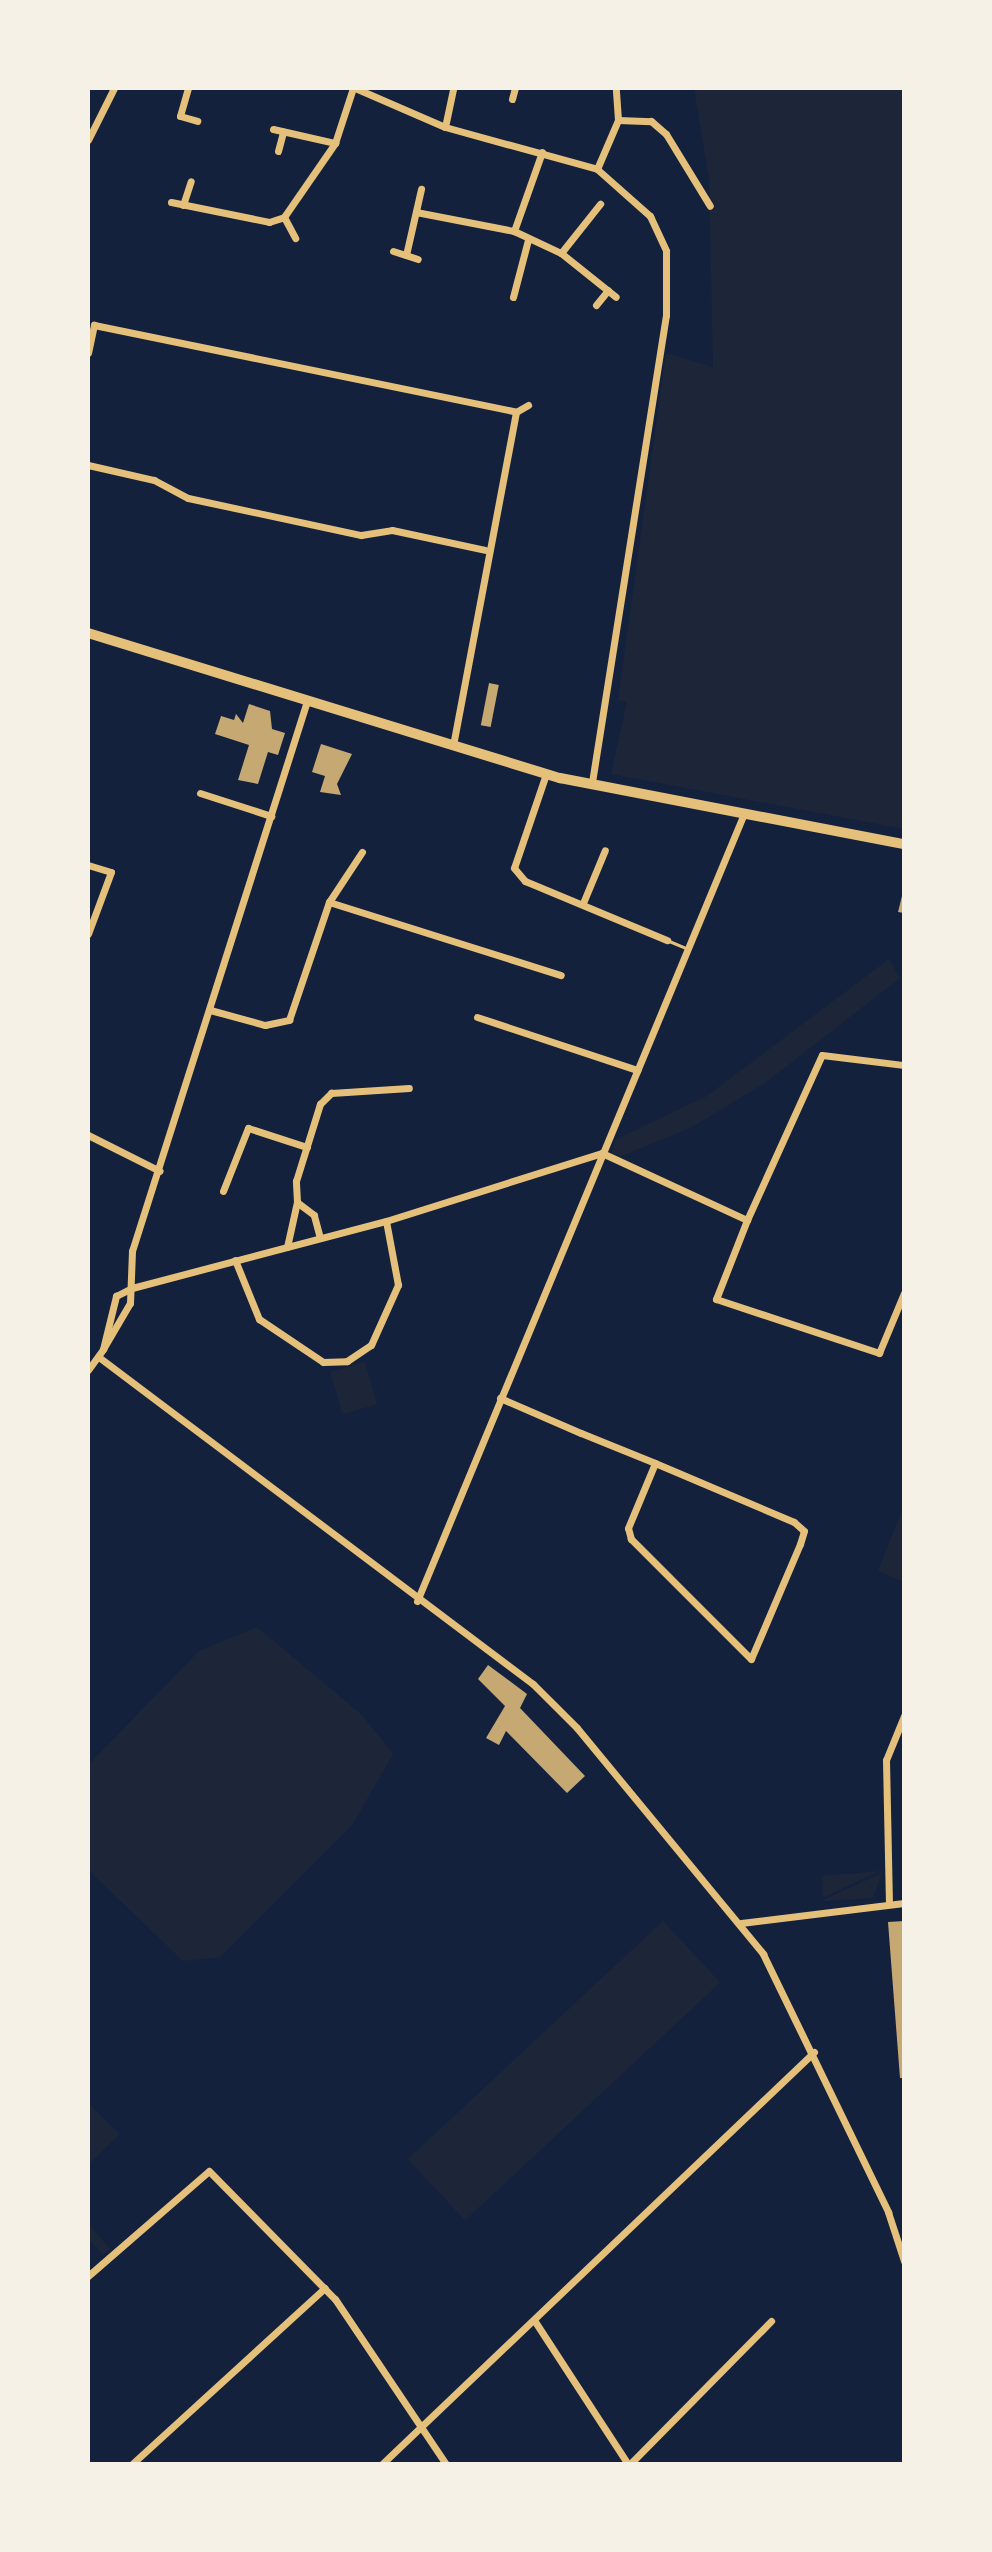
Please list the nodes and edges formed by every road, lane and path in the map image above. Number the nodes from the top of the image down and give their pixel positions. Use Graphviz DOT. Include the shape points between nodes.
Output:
graph roads {
  1 [pos="114,88"];
  2 [pos="188,88"];
  3 [pos="354,88"];
  4 [pos="453,88"];
  5 [pos="515,88"];
  6 [pos="616,88"];
  7 [pos="512,99"];
  8 [pos="168,114"];
  9 [pos="180,116"];
  10 [pos="618,120"];
  11 [pos="197,121"];
  12 [pos="445,127"];
  13 [pos="273,129"];
  14 [pos="283,132"];
  15 [pos="88,140"];
  16 [pos="335,143"];
  17 [pos="278,151"];
  18 [pos="542,152"];
  19 [pos="597,169"];
  20 [pos="191,181"];
  21 [pos="421,189"];
  22 [pos="171,202"];
  23 [pos="600,204"];
  24 [pos="183,205"];
  25 [pos="710,206"];
  26 [pos="416,212"];
  27 [pos="284,217"];
  28 [pos="514,231"];
  29 [pos="295,238"];
  30 [pos="528,240"];
  31 [pos="393,251"];
  32 [pos="561,253"];
  33 [pos="406,255"];
  34 [pos="418,259"];
  35 [pos="608,290"];
  36 [pos="513,297"];
  37 [pos="616,297"];
  38 [pos="596,305"];
  39 [pos="91,324"];
  40 [pos="88,353"];
  41 [pos="528,405"];
  42 [pos="516,412"];
  43 [pos="88,465"];
  44 [pos="485,550"];
  45 [pos="88,633"];
  46 [pos="307,701"];
  47 [pos="453,745"];
  48 [pos="546,774"];
  49 [pos="592,780"];
  50 [pos="200,793"];
  51 [pos="271,816"];
  52 [pos="743,816"];
  53 [pos="904,844"];
  54 [pos="605,850"];
  55 [pos="362,852"];
  56 [pos="88,865"];
  57 [pos="329,902"];
  58 [pos="583,903"];
  59 [pos="88,934"];
  60 [pos="667,940"];
  61 [pos="688,949"];
  62 [pos="561,975"];
  63 [pos="210,1010"];
  64 [pos="477,1017"];
  65 [pos="904,1065"];
  66 [pos="637,1070"];
  67 [pos="409,1088"];
  68 [pos="88,1135"];
  69 [pos="307,1147"];
  70 [pos="602,1153"];
  71 [pos="160,1171"];
  72 [pos="223,1191"];
  73 [pos="297,1202"];
  74 [pos="747,1220"];
  75 [pos="386,1221"];
  76 [pos="320,1238"];
  77 [pos="287,1247"];
  78 [pos="235,1260"];
  79 [pos="132,1288"];
  80 [pos="904,1293"];
  81 [pos="103,1349"];
  82 [pos="100,1358"];
  83 [pos="88,1370"];
  84 [pos="500,1398"];
  85 [pos="655,1463"];
  86 [pos="417,1601"];
  87 [pos="904,1716"];
  88 [pos="904,1903"];
  89 [pos="889,1904"];
  90 [pos="741,1923"];
  91 [pos="814,2052"];
  92 [pos="904,2261"];
  93 [pos="88,2276"];
  94 [pos="325,2288"];
  95 [pos="534,2320"];
  96 [pos="771,2321"];
  97 [pos="425,2424"];
  98 [pos="132,2464"];
  99 [pos="382,2464"];
  100 [pos="446,2464"];
  101 [pos="629,2464"];
  1 -- 15 [label="street"];
  2 -- 9 [label="street"];
  3 -- 12 [label="street"];
  3 -- 16 [label="street"];
  4 -- 12 [label="street"];
  5 -- 7 [label="street"];
  6 -- 10 [label="street"];
  8 -- 9 [label="street"];
  9 -- 11 [label="street"];
  10 -- 19 [label="street"];
  10 -- 25 [label="street" via="651,121 666,134"];
  12 -- 18 [label="street"];
  13 -- 14 [label="street"];
  14 -- 16 [label="street"];
  14 -- 17 [label="street"];
  16 -- 27 [label="street"];
  18 -- 19 [label="street"];
  18 -- 28 [label="street"];
  19 -- 49 [label="street" via="650,216 669,276"];
  20 -- 24 [label="street"];
  21 -- 26 [label="street"];
  22 -- 24 [label="street"];
  23 -- 32 [label="street"];
  24 -- 27 [label="street" via="269,222"];
  26 -- 28 [label="street"];
  26 -- 33 [label="street"];
  27 -- 29 [label="street"];
  28 -- 30 [label="street"];
  30 -- 32 [label="street"];
  30 -- 36 [label="street"];
  31 -- 33 [label="street"];
  32 -- 35 [label="street"];
  33 -- 34 [label="street"];
  35 -- 37 [label="street"];
  35 -- 38 [label="street"];
  39 -- 40 [label="street"];
  39 -- 42 [label="street"];
  41 -- 42 [label="street"];
  42 -- 44 [label="street"];
  43 -- 44 [label="street" via="154,480 188,498 361,535 392,530"];
  44 -- 47 [label="street"];
  45 -- 46 [label="main road"];
  46 -- 47 [label="main road"];
  46 -- 51 [label="street"];
  47 -- 48 [label="main road"];
  48 -- 49 [label="main road"];
  48 -- 58 [label="street" via="514,868 525,881"];
  49 -- 52 [label="main road"];
  50 -- 51 [label="street"];
  51 -- 63 [label="street"];
  52 -- 53 [label="main road"];
  52 -- 61 [label="street"];
  54 -- 58 [label="street"];
  55 -- 57 [label="street"];
  56 -- 59 [label="street" via="111,872"];
  57 -- 62 [label="street"];
  57 -- 63 [label="street" via="289,1020 265,1025"];
  58 -- 60 [label="street"];
  60 -- 61 [label="lane"];
  61 -- 66 [label="street"];
  63 -- 71 [label="street"];
  64 -- 66 [label="street"];
  65 -- 74 [label="street" via="822,1055"];
  66 -- 70 [label="street"];
  67 -- 69 [label="street" via="331,1093"];
  68 -- 71 [label="street"];
  69 -- 72 [label="street" via="248,1128"];
  69 -- 73 [label="street"];
  70 -- 74 [label="street"];
  70 -- 75 [label="street"];
  70 -- 84 [label="street"];
  71 -- 79 [label="street" via="132,1251"];
  73 -- 76 [label="street" via="314,1215"];
  73 -- 77 [label="street"];
  74 -- 80 [label="street" via="716,1299 879,1353"];
  75 -- 76 [label="street"];
  75 -- 78 [label="street" via="398,1285 371,1345 347,1361 323,1362 259,1319"];
  76 -- 77 [label="street"];
  77 -- 78 [label="street"];
  78 -- 79 [label="street"];
  79 -- 81 [label="street" via="112,1343"];
  79 -- 81 [label="street" via="116,1296"];
  81 -- 82 [label="street"];
  82 -- 83 [label="street"];
  82 -- 86 [label="street"];
  84 -- 85 [label="street"];
  84 -- 86 [label="street"];
  85 -- 85 [label="street" via="804,1531 751,1659 631,1539 628,1528"];
  86 -- 90 [label="street" via="541,1691"];
  87 -- 89 [label="street" via="886,1760"];
  88 -- 89 [label="street"];
  89 -- 90 [label="street"];
  90 -- 91 [label="street"];
  91 -- 92 [label="street"];
  91 -- 95 [label="street"];
  93 -- 94 [label="street" via="209,2171"];
  94 -- 97 [label="street"];
  94 -- 98 [label="street"];
  95 -- 97 [label="street"];
  95 -- 101 [label="street"];
  96 -- 101 [label="street"];
  97 -- 99 [label="street"];
  97 -- 100 [label="street"];
}
